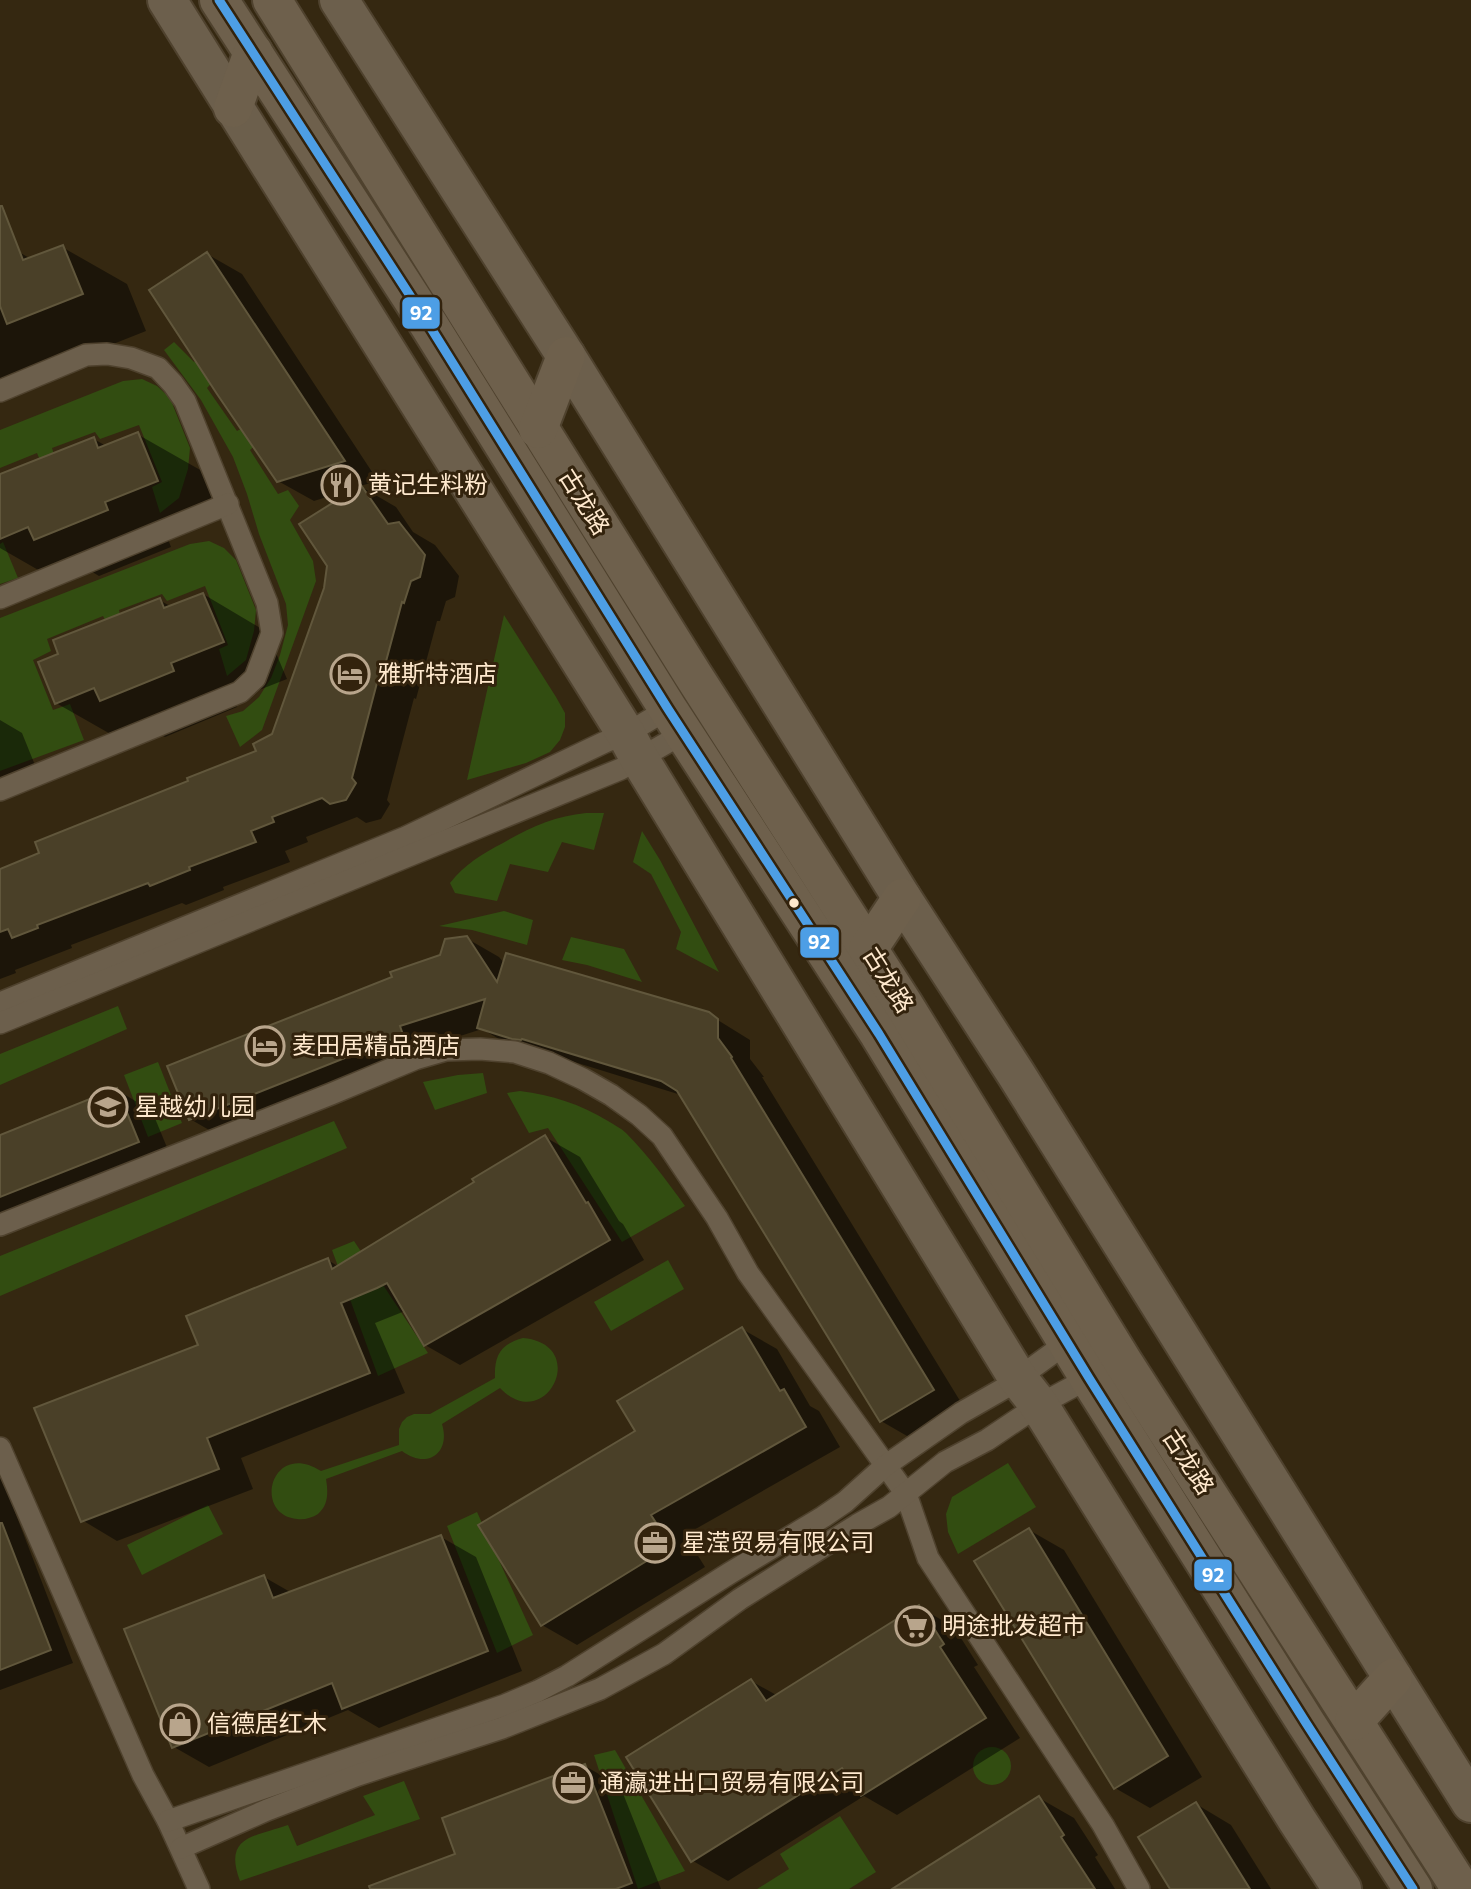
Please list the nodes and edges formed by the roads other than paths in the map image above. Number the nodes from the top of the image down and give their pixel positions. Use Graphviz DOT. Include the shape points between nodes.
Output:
graph roads {
  1 [pos="167,0"];
  2 [pos="219,0"];
  3 [pos="272,0"];
  4 [pos="340,0"];
  5 [pos="253,52"];
  6 [pos="233,108"];
  7 [pos="566,356"];
  8 [pos="0,391"];
  9 [pos="538,429"];
  10 [pos="228,504"];
  11 [pos="0,598"];
  12 [pos="676,721"];
  13 [pos="633,746"];
  14 [pos="0,790"];
  15 [pos="902,898"];
  16 [pos="869,949"];
  17 [pos="0,1003"];
  18 [pos="0,1023"];
  19 [pos="0,1226"];
  20 [pos="1068,1342"];
  21 [pos="1089,1378"];
  22 [pos="1028,1391"];
  23 [pos="0,1448"];
  24 [pos="885,1466"];
  25 [pos="906,1494"];
  26 [pos="1393,1678"];
  27 [pos="1354,1721"];
  28 [pos="1471,1803"];
  29 [pos="168,1821"];
  30 [pos="181,1849"];
  31 [pos="199,1889"];
  32 [pos="1139,1889"];
  33 [pos="1342,1889"];
  34 [pos="1413,1889"];
  35 [pos="1461,1889"];
  1 -- 6 [label="street"];
  2 -- 5 [label="main road, 古龙路"];
  3 -- 9 [label="main road, 古龙路"];
  4 -- 7 [label="street"];
  5 -- 6 [label="main road"];
  5 -- 12 [label="main road, 古龙路"];
  6 -- 13 [label="street"];
  7 -- 9 [label="main road"];
  7 -- 15 [label="street"];
  8 -- 10 [label="lane" via="86,355 131,358 158,368 185,401"];
  9 -- 16 [label="main road, 古龙路"];
  10 -- 11 [label="lane"];
  10 -- 14 [label="lane" via="267,603 272,633 255,678 240,692"];
  12 -- 13 [label="lane"];
  12 -- 20 [label="main road, 古龙路" via="879,1034"];
  13 -- 17 [label="lane" via="605,742 406,837"];
  13 -- 18 [label="lane" via="621,769"];
  13 -- 22 [label="street"];
  15 -- 16 [label="main road"];
  15 -- 26 [label="street"];
  16 -- 27 [label="main road, 古龙路" via="1116,1351"];
  19 -- 24 [label="lane" via="415,1059 446,1050 515,1052 583,1079 662,1136 748,1273"];
  20 -- 21 [label="main road, 古龙路"];
  20 -- 22 [label="lane"];
  21 -- 22 [label="lane"];
  21 -- 34 [label="main road, 古龙路"];
  22 -- 24 [label="lane" via="1003,1389"];
  22 -- 25 [label="lane" via="987,1440 945,1462"];
  22 -- 33 [label="street"];
  23 -- 29 [label="lane" via="143,1775"];
  24 -- 25 [label="lane"];
  24 -- 29 [label="lane" via="824,1517 538,1691"];
  25 -- 30 [label="lane" via="740,1599 664,1654 600,1689 502,1728 358,1775"];
  25 -- 32 [label="lane" via="928,1558 1103,1825"];
  26 -- 27 [label="main road"];
  26 -- 28 [label="street"];
  27 -- 35 [label="main road, 古龙路"];
  29 -- 30 [label="lane"];
  30 -- 31 [label="lane"];
}
